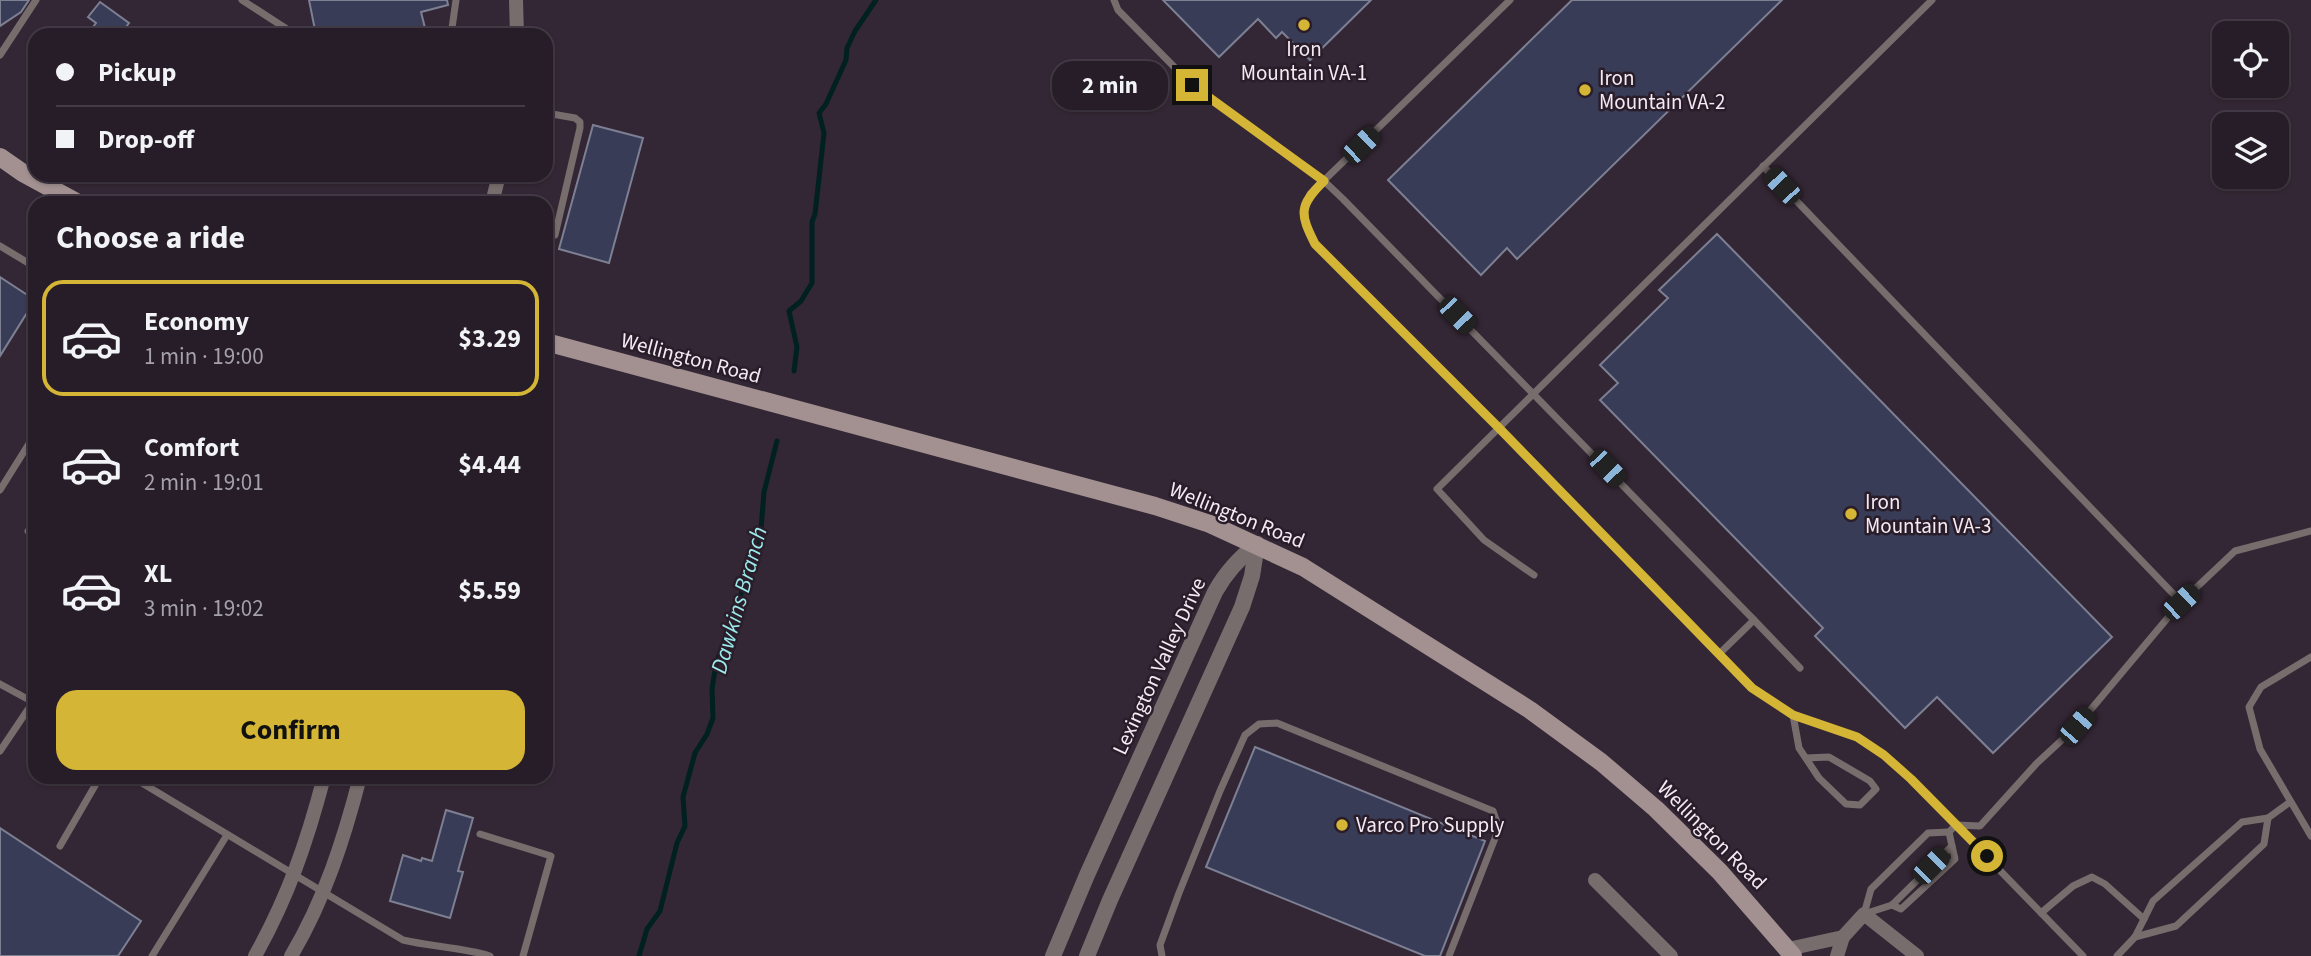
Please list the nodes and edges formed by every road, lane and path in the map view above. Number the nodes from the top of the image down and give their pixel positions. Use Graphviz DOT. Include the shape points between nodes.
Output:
graph roads {
  1 [pos="36,0"];
  2 [pos="242,0"];
  3 [pos="456,0"];
  4 [pos="516,0"];
  5 [pos="1114,0"];
  6 [pos="1510,0"];
  7 [pos="1932,0"];
  8 [pos="285,28"];
  9 [pos="452,28"];
  10 [pos="517,28"];
  11 [pos="0,55"];
  12 [pos="553,114"];
  13 [pos="0,157"];
  14 [pos="1763,166"];
  15 [pos="28,177"];
  16 [pos="1324,181"];
  17 [pos="35,182"];
  18 [pos="54,196"];
  19 [pos="555,235"];
  20 [pos="0,246"];
  21 [pos="28,263"];
  22 [pos="553,344"];
  23 [pos="1533,393"];
  24 [pos="1498,427"];
  25 [pos="28,445"];
  26 [pos="0,490"];
  27 [pos="2311,531"];
  28 [pos="1257,544"];
  29 [pos="1534,575"];
  30 [pos="2181,602"];
  31 [pos="1754,620"];
  32 [pos="1719,654"];
  33 [pos="2311,657"];
  34 [pos="1800,668"];
  35 [pos="0,684"];
  36 [pos="28,700"];
  37 [pos="28,712"];
  38 [pos="1793,715"];
  39 [pos="0,751"];
  40 [pos="1806,758"];
  41 [pos="96,784"];
  42 [pos="143,784"];
  43 [pos="322,784"];
  44 [pos="358,784"];
  45 [pos="2290,802"];
  46 [pos="2268,818"];
  47 [pos="1956,825"];
  48 [pos="1949,832"];
  49 [pos="480,834"];
  50 [pos="227,835"];
  51 [pos="2311,836"];
  52 [pos="60,846"];
  53 [pos="294,875"];
  54 [pos="1595,880"];
  55 [pos="323,892"];
  56 [pos="2041,913"];
  57 [pos="1864,914"];
  58 [pos="2144,919"];
  59 [pos="1843,937"];
  60 [pos="2135,937"];
  61 [pos="1791,952"];
  62 [pos="1664,954"];
  63 [pos="152,956"];
  64 [pos="255,956"];
  65 [pos="291,956"];
  66 [pos="490,956"];
  67 [pos="523,956"];
  68 [pos="1053,956"];
  69 [pos="1087,956"];
  70 [pos="1162,956"];
  71 [pos="1449,956"];
  72 [pos="1837,956"];
  73 [pos="1917,956"];
  74 [pos="2082,956"];
  75 [pos="2117,956"];
  1 -- 11 [label="lane"];
  2 -- 8 [label="lane"];
  3 -- 9 [label="lane"];
  4 -- 10 [label="street"];
  5 -- 16 [label="lane" via="1118,10 1192,85"];
  6 -- 16 [label="lane"];
  7 -- 14 [label="lane"];
  12 -- 19 [label="lane" via="580,122"];
  13 -- 15 [label="main road"];
  14 -- 23 [label="lane"];
  14 -- 30 [label="lane"];
  16 -- 23 [label="lane"];
  16 -- 24 [label="lane" via="1310,194 1304,210 1304,222 1315,244"];
  17 -- 18 [label="main road"];
  20 -- 21 [label="lane"];
  22 -- 28 [label="main road, Wellington Road" via="1155,506"];
  23 -- 24 [label="lane"];
  23 -- 31 [label="lane"];
  24 -- 29 [label="lane" via="1437,489 1484,540"];
  24 -- 32 [label="lane"];
  25 -- 26 [label="lane"];
  27 -- 30 [label="lane" via="2235,551"];
  28 -- 61 [label="main road, Wellington Road" via="1429,644 1601,762 1687,839"];
  28 -- 68 [label="street, Lexington Valley Drive" via="1240,557 1215,592"];
  28 -- 69 [label="street" via="1242,607"];
  30 -- 47 [label="lane" via="2077,726 1980,826"];
  31 -- 32 [label="lane"];
  31 -- 34 [label="lane"];
  32 -- 38 [label="lane" via="1752,688"];
  33 -- 45 [label="lane" via="2261,687 2249,707 2260,748"];
  35 -- 36 [label="lane"];
  37 -- 39 [label="lane"];
  38 -- 40 [label="lane" via="1799,748"];
  38 -- 47 [label="lane" via="1857,737 1875,749"];
  40 -- 40 [label="lane" via="1846,804 1860,805 1876,789 1829,757"];
  41 -- 52 [label="lane"];
  42 -- 50 [label="lane"];
  43 -- 53 [label="street"];
  44 -- 55 [label="street"];
  45 -- 46 [label="lane"];
  45 -- 51 [label="lane"];
  46 -- 58 [label="lane" via="2242,822 2153,901"];
  46 -- 60 [label="lane" via="2264,844 2176,926"];
  47 -- 48 [label="lane"];
  47 -- 56 [label="lane"];
  48 -- 57 [label="lane" via="1928,833 1905,855 1871,889"];
  48 -- 57 [label="lane" via="1952,846 1892,905"];
  49 -- 67 [label="lane" via="551,856"];
  50 -- 53 [label="lane"];
  50 -- 63 [label="lane"];
  53 -- 55 [label="lane"];
  53 -- 64 [label="street"];
  54 -- 62 [label="street"];
  55 -- 65 [label="street"];
  55 -- 66 [label="lane" via="403,940"];
  56 -- 58 [label="lane" via="2073,886 2092,877"];
  56 -- 74 [label="lane"];
  57 -- 59 [label="street"];
  57 -- 73 [label="street"];
  58 -- 60 [label="lane"];
  59 -- 61 [label="street"];
  59 -- 72 [label="street"];
  60 -- 75 [label="lane"];
  70 -- 71 [label="lane" via="1160,945 1179,893 1245,735 1259,724 1277,723 1493,811 1499,828"];
}
